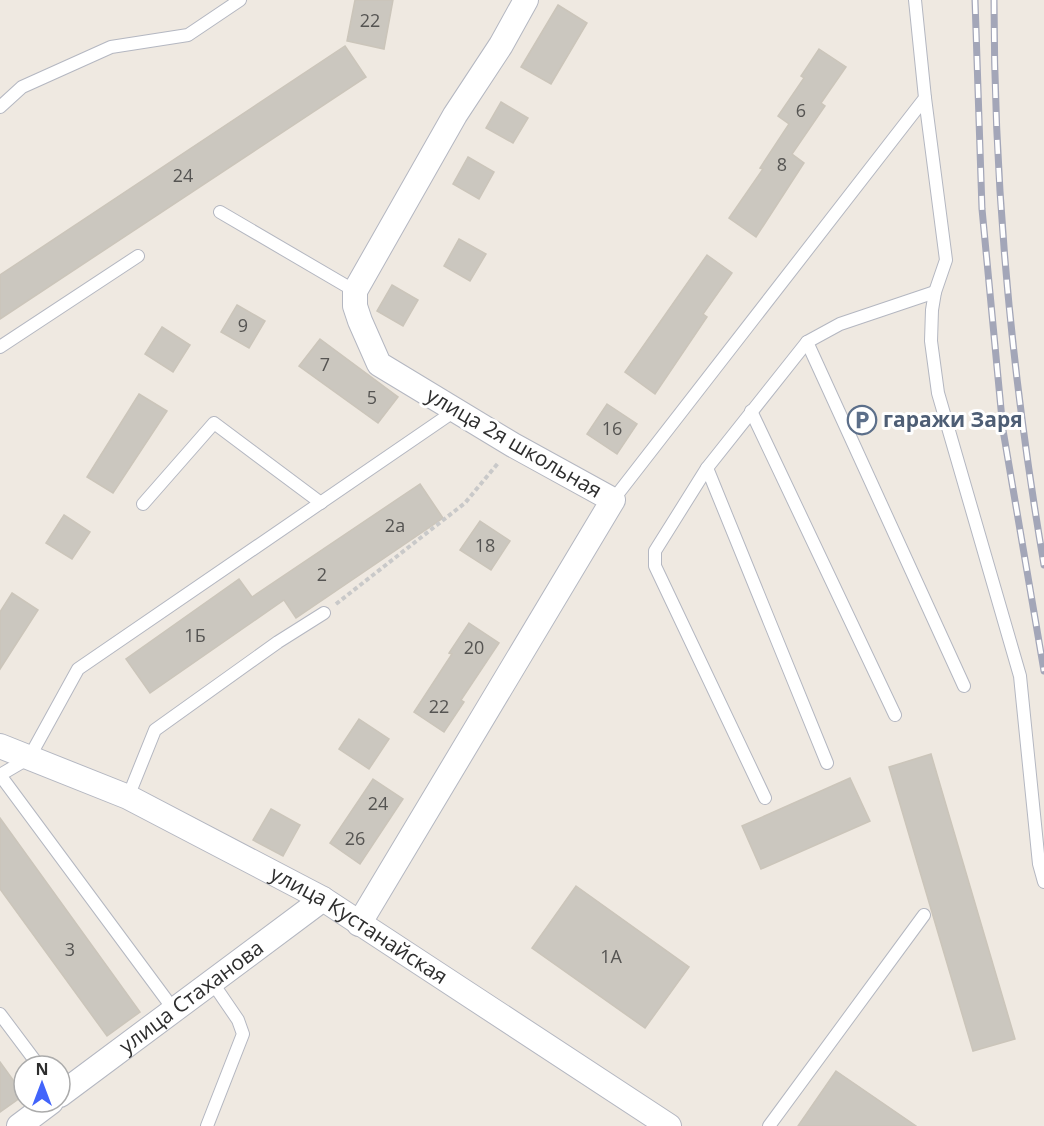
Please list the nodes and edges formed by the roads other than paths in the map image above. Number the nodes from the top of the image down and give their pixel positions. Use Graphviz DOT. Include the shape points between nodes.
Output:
graph roads {
  1 [pos="240,0"];
  2 [pos="526,0"];
  3 [pos="915,0"];
  4 [pos="925,98"];
  5 [pos="0,107"];
  6 [pos="220,212"];
  7 [pos="138,256"];
  8 [pos="355,291"];
  9 [pos="934,292"];
  10 [pos="807,342"];
  11 [pos="0,347"];
  12 [pos="456,411"];
  13 [pos="751,411"];
  14 [pos="707,468"];
  15 [pos="613,500"];
  16 [pos="321,503"];
  17 [pos="143,504"];
  18 [pos="324,613"];
  19 [pos="964,686"];
  20 [pos="894,715"];
  21 [pos="0,746"];
  22 [pos="29,758"];
  23 [pos="827,763"];
  24 [pos="128,796"];
  25 [pos="765,798"];
  26 [pos="1044,882"];
  27 [pos="323,899"];
  28 [pos="924,915"];
  29 [pos="358,924"];
  30 [pos="212,982"];
  31 [pos="174,1010"];
  32 [pos="0,1014"];
  33 [pos="30,1054"];
  34 [pos="72,1086"];
  35 [pos="35,1114"];
  36 [pos="19,1126"];
  37 [pos="207,1126"];
  38 [pos="669,1126"];
  39 [pos="769,1126"];
  1 -- 5 [label="lane" via="188,35 111,47 22,87"];
  2 -- 8 [label="street"];
  3 -- 4 [label="lane"];
  4 -- 9 [label="lane" via="946,260"];
  4 -- 15 [label="lane"];
  6 -- 8 [label="lane"];
  7 -- 11 [label="lane"];
  8 -- 12 [label="street, улица 2я школьная" via="355,306 379,364"];
  9 -- 10 [label="lane" via="840,324"];
  9 -- 26 [label="lane" via="931,341 938,393 1020,676"];
  10 -- 13 [label="lane"];
  10 -- 19 [label="lane"];
  12 -- 15 [label="street, улица 2я школьная"];
  12 -- 16 [label="lane"];
  13 -- 14 [label="lane"];
  13 -- 20 [label="lane"];
  14 -- 23 [label="lane"];
  14 -- 25 [label="lane" via="655,551 656,566"];
  15 -- 29 [label="street, улица 2я школьная"];
  16 -- 17 [label="lane" via="214,423"];
  16 -- 22 [label="lane" via="78,669"];
  18 -- 24 [label="lane" via="155,730"];
  21 -- 22 [label="street, улица Кустанайская"];
  22 -- 24 [label="street, улица Кустанайская"];
  22 -- 31 [label="lane" via="0,775"];
  24 -- 27 [label="street, улица Кустанайская"];
  27 -- 29 [label="street, улица Кустанайская"];
  27 -- 30 [label="street, улица Стаханова"];
  28 -- 39 [label="lane"];
  29 -- 38 [label="street, улица Кустанайская"];
  30 -- 31 [label="street, улица Стаханова"];
  30 -- 37 [label="lane" via="243,1034"];
  31 -- 34 [label="street, улица Стаханова"];
  32 -- 33 [label="lane"];
  35 -- 36 [label="street"];
}
